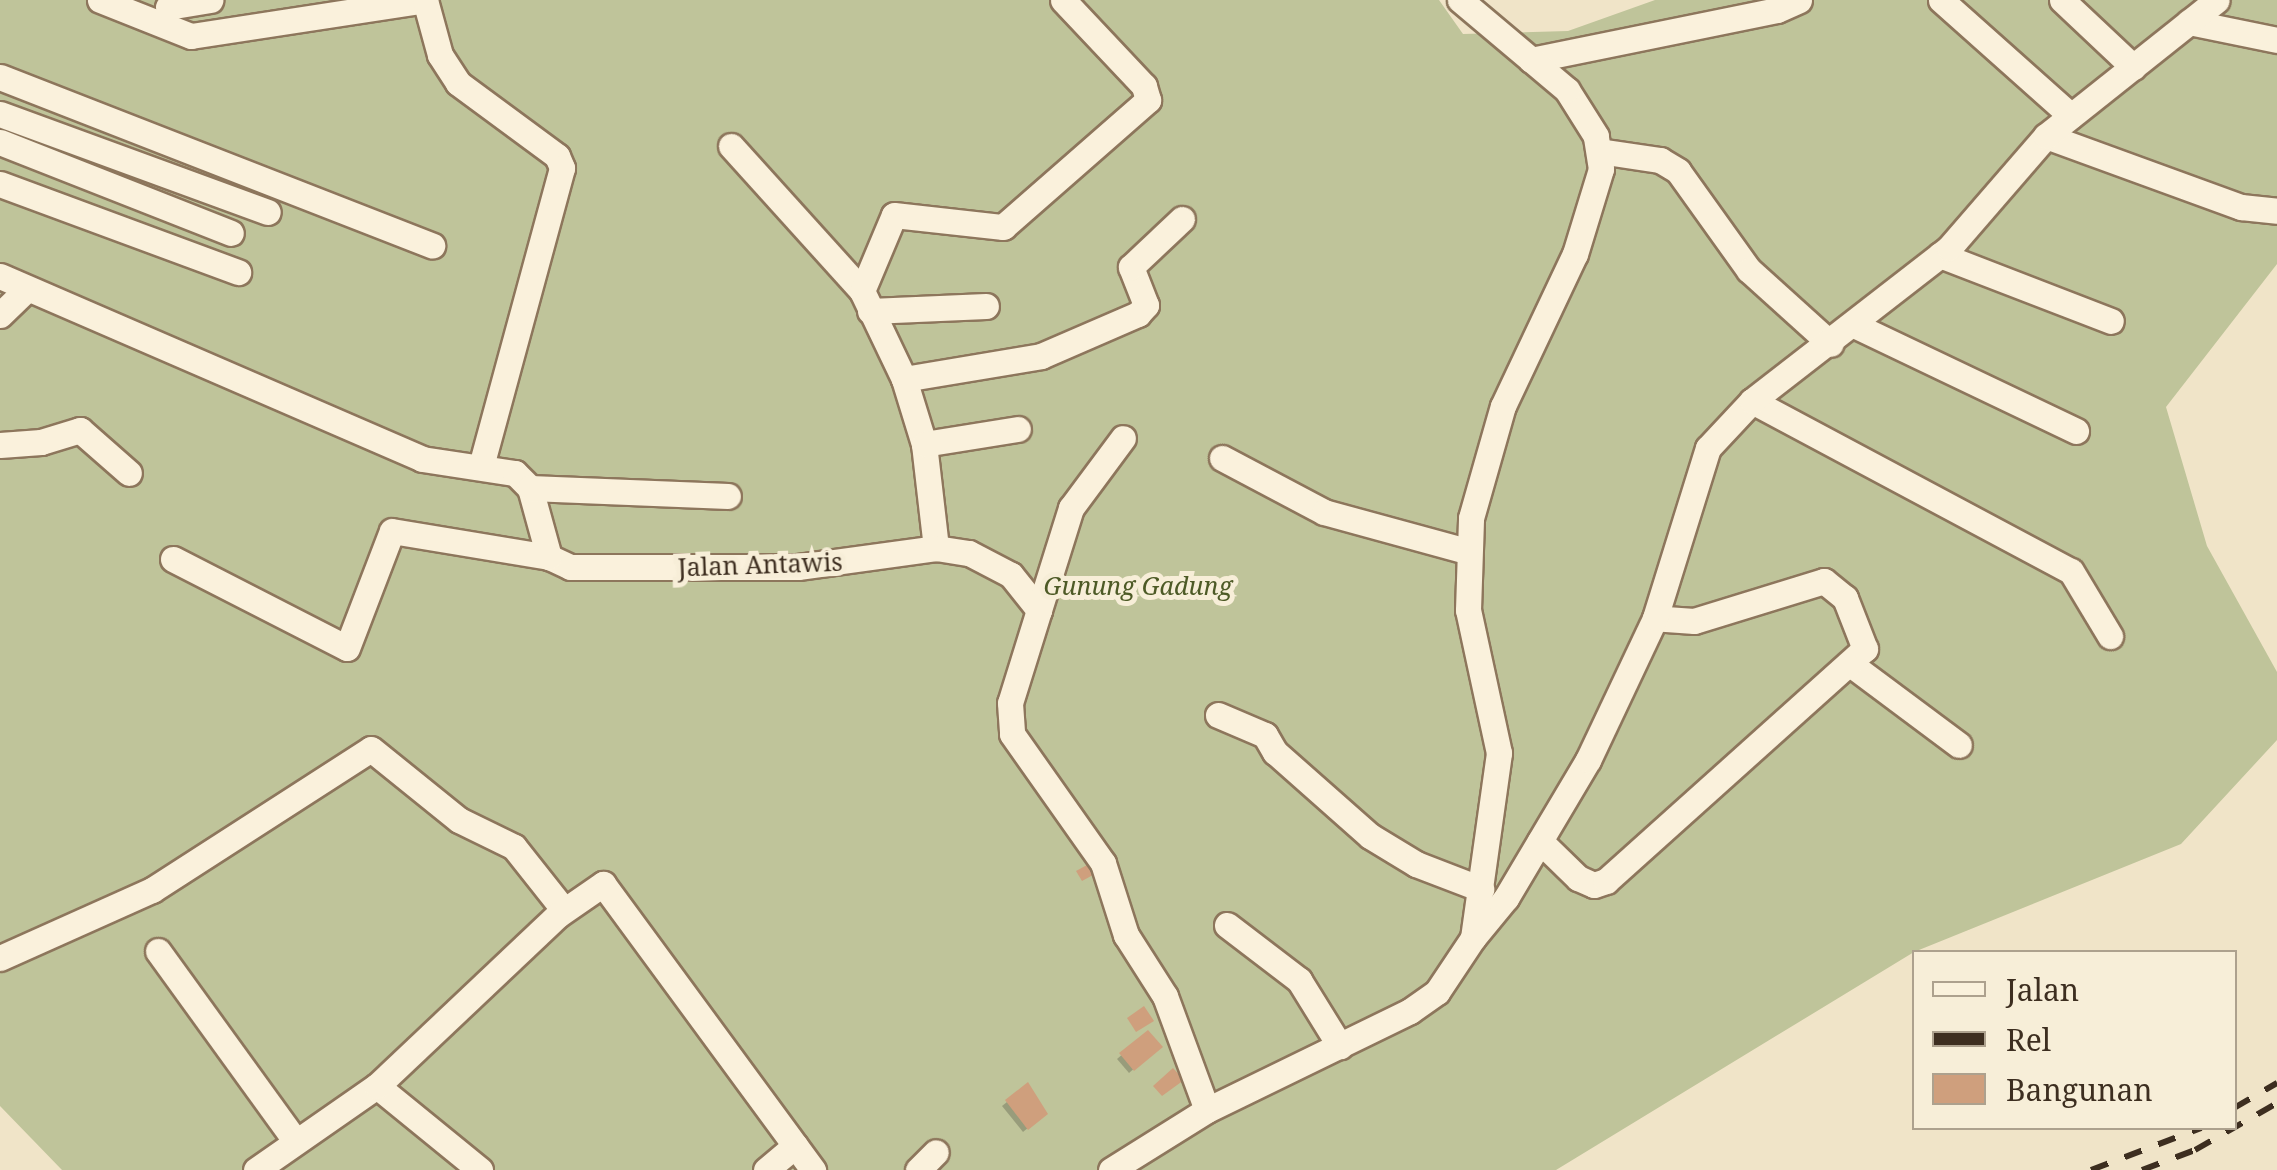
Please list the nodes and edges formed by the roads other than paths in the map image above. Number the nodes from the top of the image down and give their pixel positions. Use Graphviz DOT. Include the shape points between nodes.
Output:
graph roads {
  1 [pos="100,0"];
  2 [pos="210,0"];
  3 [pos="425,0"];
  4 [pos="1062,0"];
  5 [pos="1460,0"];
  6 [pos="1799,0"];
  7 [pos="1941,0"];
  8 [pos="2062,0"];
  9 [pos="2217,0"];
  10 [pos="168,7"];
  11 [pos="2189,22"];
  12 [pos="2277,40"];
  13 [pos="1531,60"];
  14 [pos="2133,66"];
  15 [pos="0,76"];
  16 [pos="0,114"];
  17 [pos="2072,116"];
  18 [pos="2046,136"];
  19 [pos="0,142"];
  20 [pos="731,146"];
  21 [pos="1600,150"];
  22 [pos="0,184"];
  23 [pos="268,212"];
  24 [pos="2277,212"];
  25 [pos="1182,219"];
  26 [pos="232,233"];
  27 [pos="432,245"];
  28 [pos="1940,255"];
  29 [pos="238,272"];
  30 [pos="0,276"];
  31 [pos="27,288"];
  32 [pos="866,301"];
  33 [pos="986,306"];
  34 [pos="0,314"];
  35 [pos="2111,321"];
  36 [pos="1854,326"];
  37 [pos="1831,344"];
  38 [pos="904,379"];
  39 [pos="1752,401"];
  40 [pos="1018,429"];
  41 [pos="2076,431"];
  42 [pos="1123,438"];
  43 [pos="924,444"];
  44 [pos="0,445"];
  45 [pos="1222,458"];
  46 [pos="481,466"];
  47 [pos="129,472"];
  48 [pos="530,488"];
  49 [pos="728,496"];
  50 [pos="936,548"];
  51 [pos="1467,551"];
  52 [pos="549,556"];
  53 [pos="173,560"];
  54 [pos="1039,610"];
  55 [pos="1655,618"];
  56 [pos="2110,636"];
  57 [pos="1853,666"];
  58 [pos="1218,715"];
  59 [pos="1959,745"];
  60 [pos="1540,841"];
  61 [pos="1481,889"];
  62 [pos="564,910"];
  63 [pos="1226,925"];
  64 [pos="1473,938"];
  65 [pos="158,951"];
  66 [pos="0,958"];
  67 [pos="1340,1046"];
  68 [pos="378,1086"];
  69 [pos="1207,1110"];
  70 [pos="294,1140"];
  71 [pos="796,1146"];
  72 [pos="256,1170"];
  73 [pos="480,1170"];
  74 [pos="766,1170"];
  75 [pos="814,1170"];
  76 [pos="1111,1170"];
  1 -- 3 [label="street" via="192,36"];
  2 -- 10 [label="street"];
  3 -- 46 [label="street" via="440,55 458,82 556,156 562,168"];
  4 -- 32 [label="street" via="1144,86 1148,100 1003,227 889,218"];
  5 -- 13 [label="street"];
  6 -- 13 [label="street"];
  7 -- 17 [label="street"];
  8 -- 14 [label="street"];
  9 -- 11 [label="street"];
  11 -- 12 [label="street"];
  11 -- 14 [label="street"];
  13 -- 21 [label="street" via="1577,102"];
  14 -- 17 [label="street"];
  15 -- 27 [label="street"];
  16 -- 23 [label="street"];
  17 -- 18 [label="street"];
  18 -- 24 [label="street" via="2241,206"];
  18 -- 28 [label="street"];
  19 -- 26 [label="street"];
  20 -- 32 [label="street"];
  21 -- 37 [label="street" via="1660,160 1678,170 1749,270"];
  21 -- 51 [label="street" via="1599,181 1575,254 1502,406"];
  22 -- 29 [label="street"];
  25 -- 38 [label="street" via="1131,267 1146,305 1138,314 1041,356"];
  28 -- 35 [label="street"];
  28 -- 36 [label="street"];
  30 -- 31 [label="street"];
  31 -- 34 [label="street"];
  31 -- 46 [label="street" via="422,459"];
  32 -- 33 [label="street"];
  32 -- 38 [label="street"];
  36 -- 37 [label="street"];
  36 -- 41 [label="street"];
  37 -- 39 [label="street"];
  38 -- 43 [label="street"];
  39 -- 55 [label="street" via="1708,448"];
  39 -- 56 [label="street" via="2071,571"];
  40 -- 43 [label="street"];
  42 -- 54 [label="street" via="1071,508"];
  43 -- 50 [label="street"];
  44 -- 47 [label="street" via="80,430"];
  45 -- 51 [label="street" via="1324,512"];
  46 -- 48 [label="street" via="515,473"];
  48 -- 49 [label="street"];
  48 -- 52 [label="street"];
  50 -- 52 [label="street, Jalan Antawis" via="798,568 570,567"];
  50 -- 54 [label="street, Jalan Antawis" via="998,566"];
  51 -- 61 [label="street" via="1468,610 1499,754"];
  52 -- 53 [label="street, Jalan Antawis" via="392,531 347,648"];
  54 -- 69 [label="street" via="1010,703 1012,734 1104,863 1126,934 1165,996"];
  55 -- 57 [label="street" via="1694,621 1824,580 1837,587 1856,618 1865,650"];
  55 -- 60 [label="street" via="1588,760"];
  57 -- 59 [label="street"];
  57 -- 60 [label="street" via="1606,881 1594,886 1578,878"];
  58 -- 61 [label="street" via="1265,736 1370,836 1416,864"];
  60 -- 64 [label="street"];
  61 -- 64 [label="street"];
  62 -- 66 [label="street" via="514,847 459,820 371,749 152,890"];
  62 -- 68 [label="street"];
  62 -- 71 [label="street" via="600,885 614,890"];
  63 -- 67 [label="street" via="1256,941 1299,980"];
  64 -- 67 [label="street" via="1436,992"];
  65 -- 70 [label="street"];
  67 -- 69 [label="street"];
  68 -- 70 [label="street"];
  68 -- 73 [label="street"];
  69 -- 76 [label="street"];
  70 -- 72 [label="street"];
  71 -- 74 [label="street"];
  71 -- 75 [label="street"];
}
